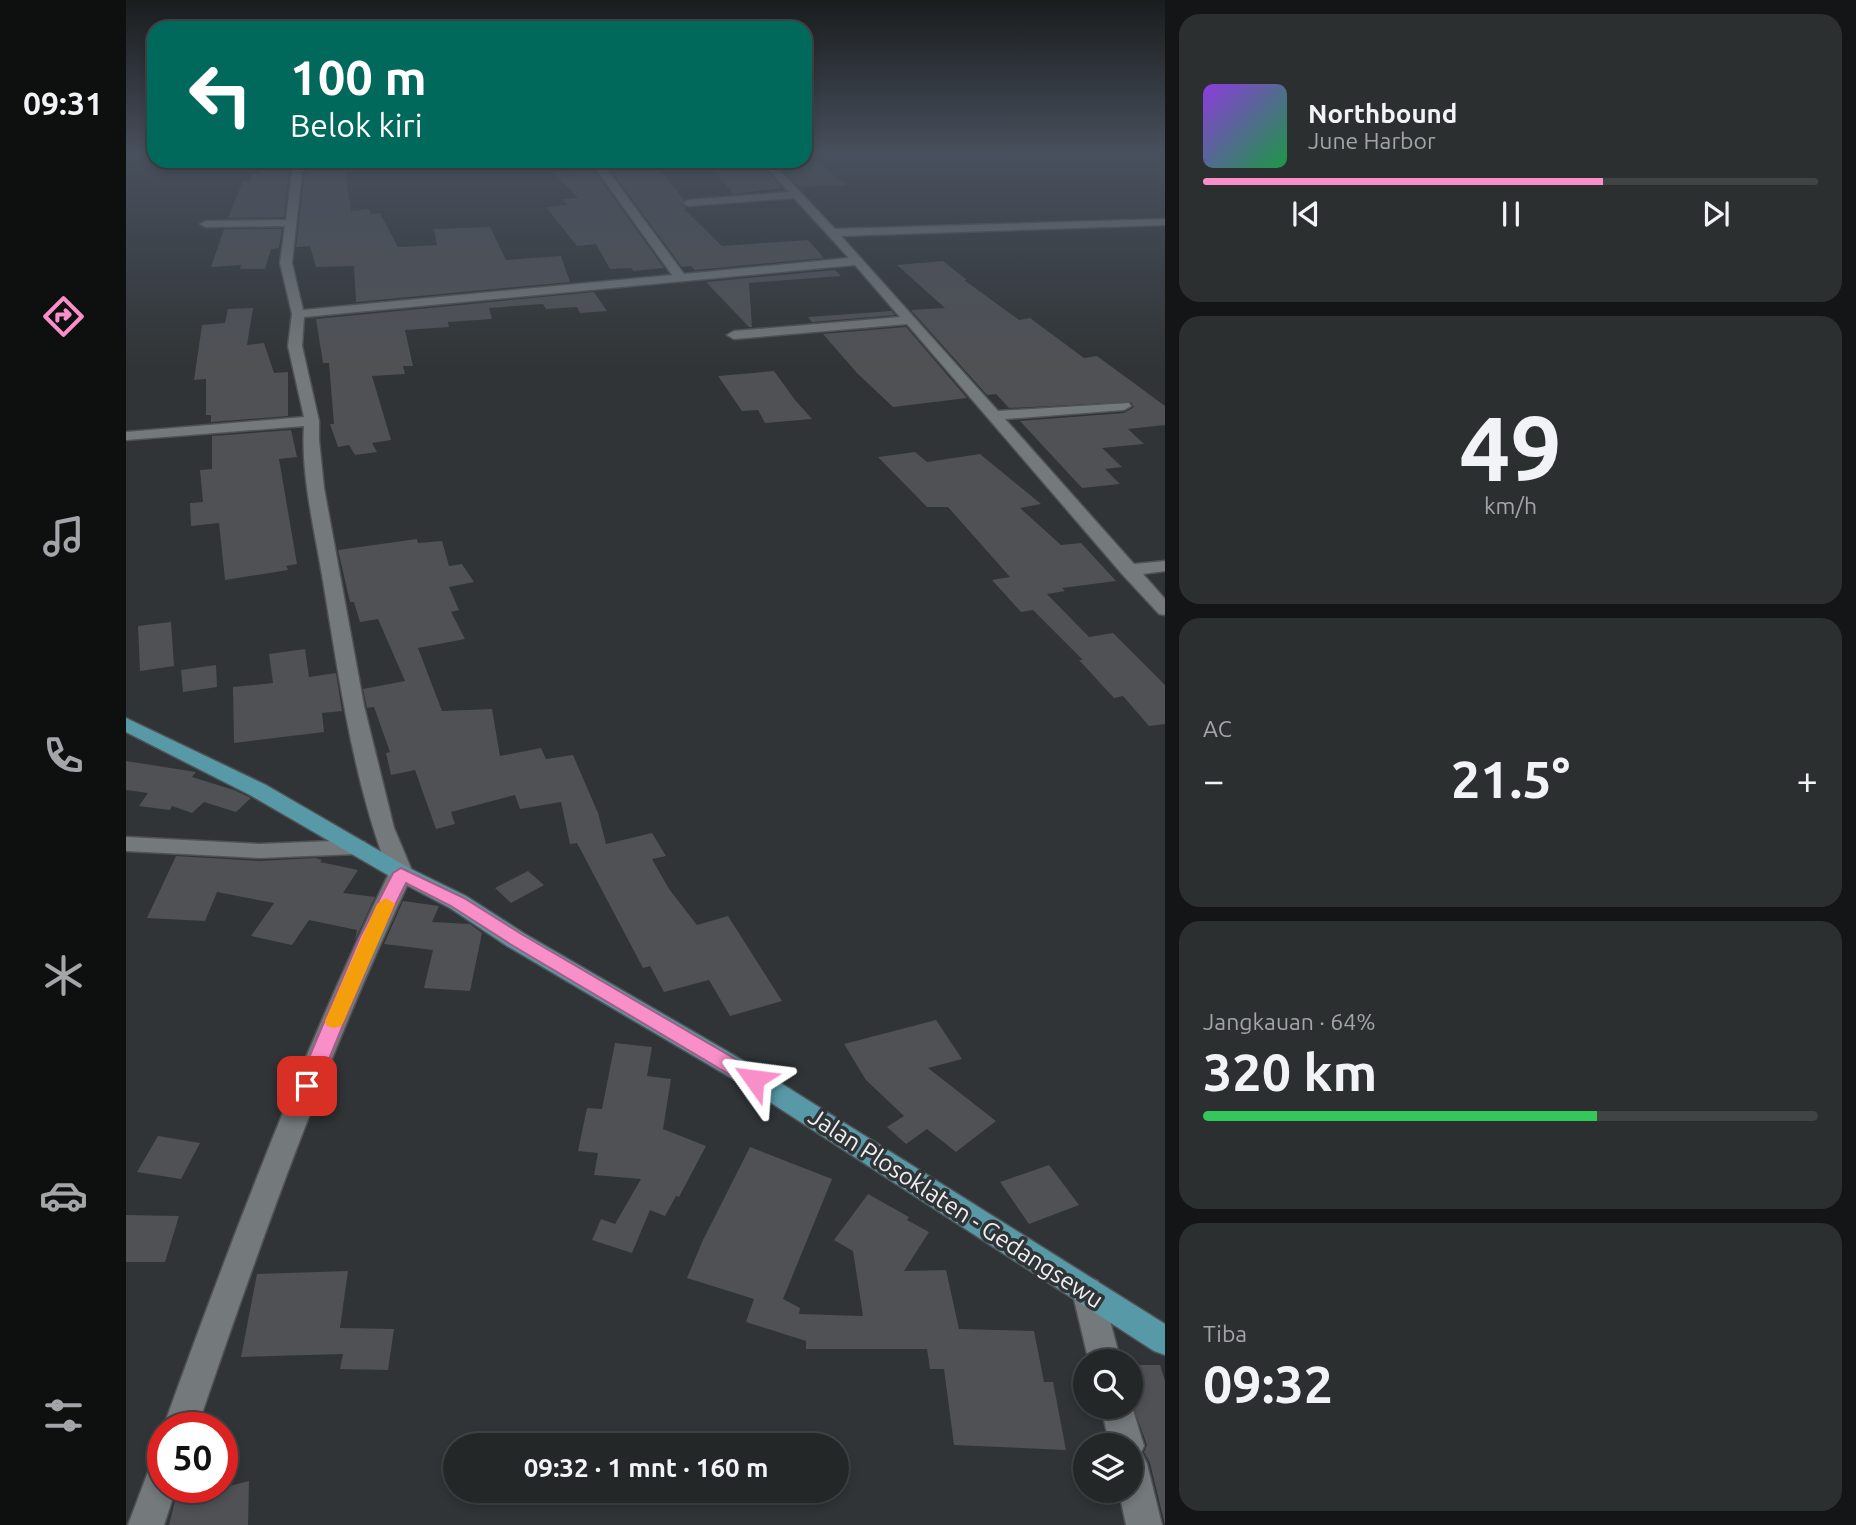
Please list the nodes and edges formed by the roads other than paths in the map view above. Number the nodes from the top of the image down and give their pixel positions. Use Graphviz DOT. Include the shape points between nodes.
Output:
graph roads {
  1 [pos="292,225"];
  2 [pos="642,225"];
  3 [pos="824,225"];
  4 [pos="1069,225"];
  5 [pos="831,233"];
  6 [pos="858,261"];
  7 [pos="680,277"];
  8 [pos="298,314"];
  9 [pos="910,320"];
  10 [pos="734,335"];
  11 [pos="1124,406"];
  12 [pos="991,416"];
  13 [pos="312,421"];
  14 [pos="126,436"];
  15 [pos="1165,566"];
  16 [pos="1128,570"];
  17 [pos="1165,611"];
  18 [pos="126,724"];
  19 [pos="126,845"];
  20 [pos="357,847"];
  21 [pos="401,873"];
  22 [pos="1087,1291"];
  23 [pos="1165,1341"];
  24 [pos="1102,1349"];
  25 [pos="186,1412"];
  26 [pos="154,1503"];
  27 [pos="1139,1503"];
  28 [pos="146,1525"];
  29 [pos="1144,1525"];
  1 -- 8 [label="street" via="286,263"];
  2 -- 7 [label="street"];
  3 -- 5 [label="street"];
  4 -- 5 [label="street"];
  5 -- 6 [label="street"];
  6 -- 7 [label="street"];
  6 -- 9 [label="street"];
  7 -- 8 [label="street"];
  8 -- 13 [label="street" via="295,346"];
  9 -- 10 [label="street"];
  9 -- 12 [label="street"];
  11 -- 12 [label="street"];
  12 -- 16 [label="street"];
  13 -- 14 [label="street"];
  13 -- 21 [label="street" via="316,488 354,706 383,828"];
  15 -- 16 [label="street"];
  16 -- 17 [label="street"];
  18 -- 20 [label="main road, Jalan Plosoklaten - Gedangsewu" via="258,790"];
  19 -- 20 [label="street" via="259,851"];
  20 -- 21 [label="main road, Jalan Plosoklaten - Gedangsewu"];
  21 -- 22 [label="main road, Jalan Plosoklaten - Gedangsewu" via="458,902 754,1079"];
  21 -- 25 [label="street" via="266,1184"];
  22 -- 23 [label="main road, Jalan Plosoklaten - Gedangsewu"];
  22 -- 24 [label="street"];
  26 -- 28 [label="street"];
  27 -- 29 [label="street"];
}
